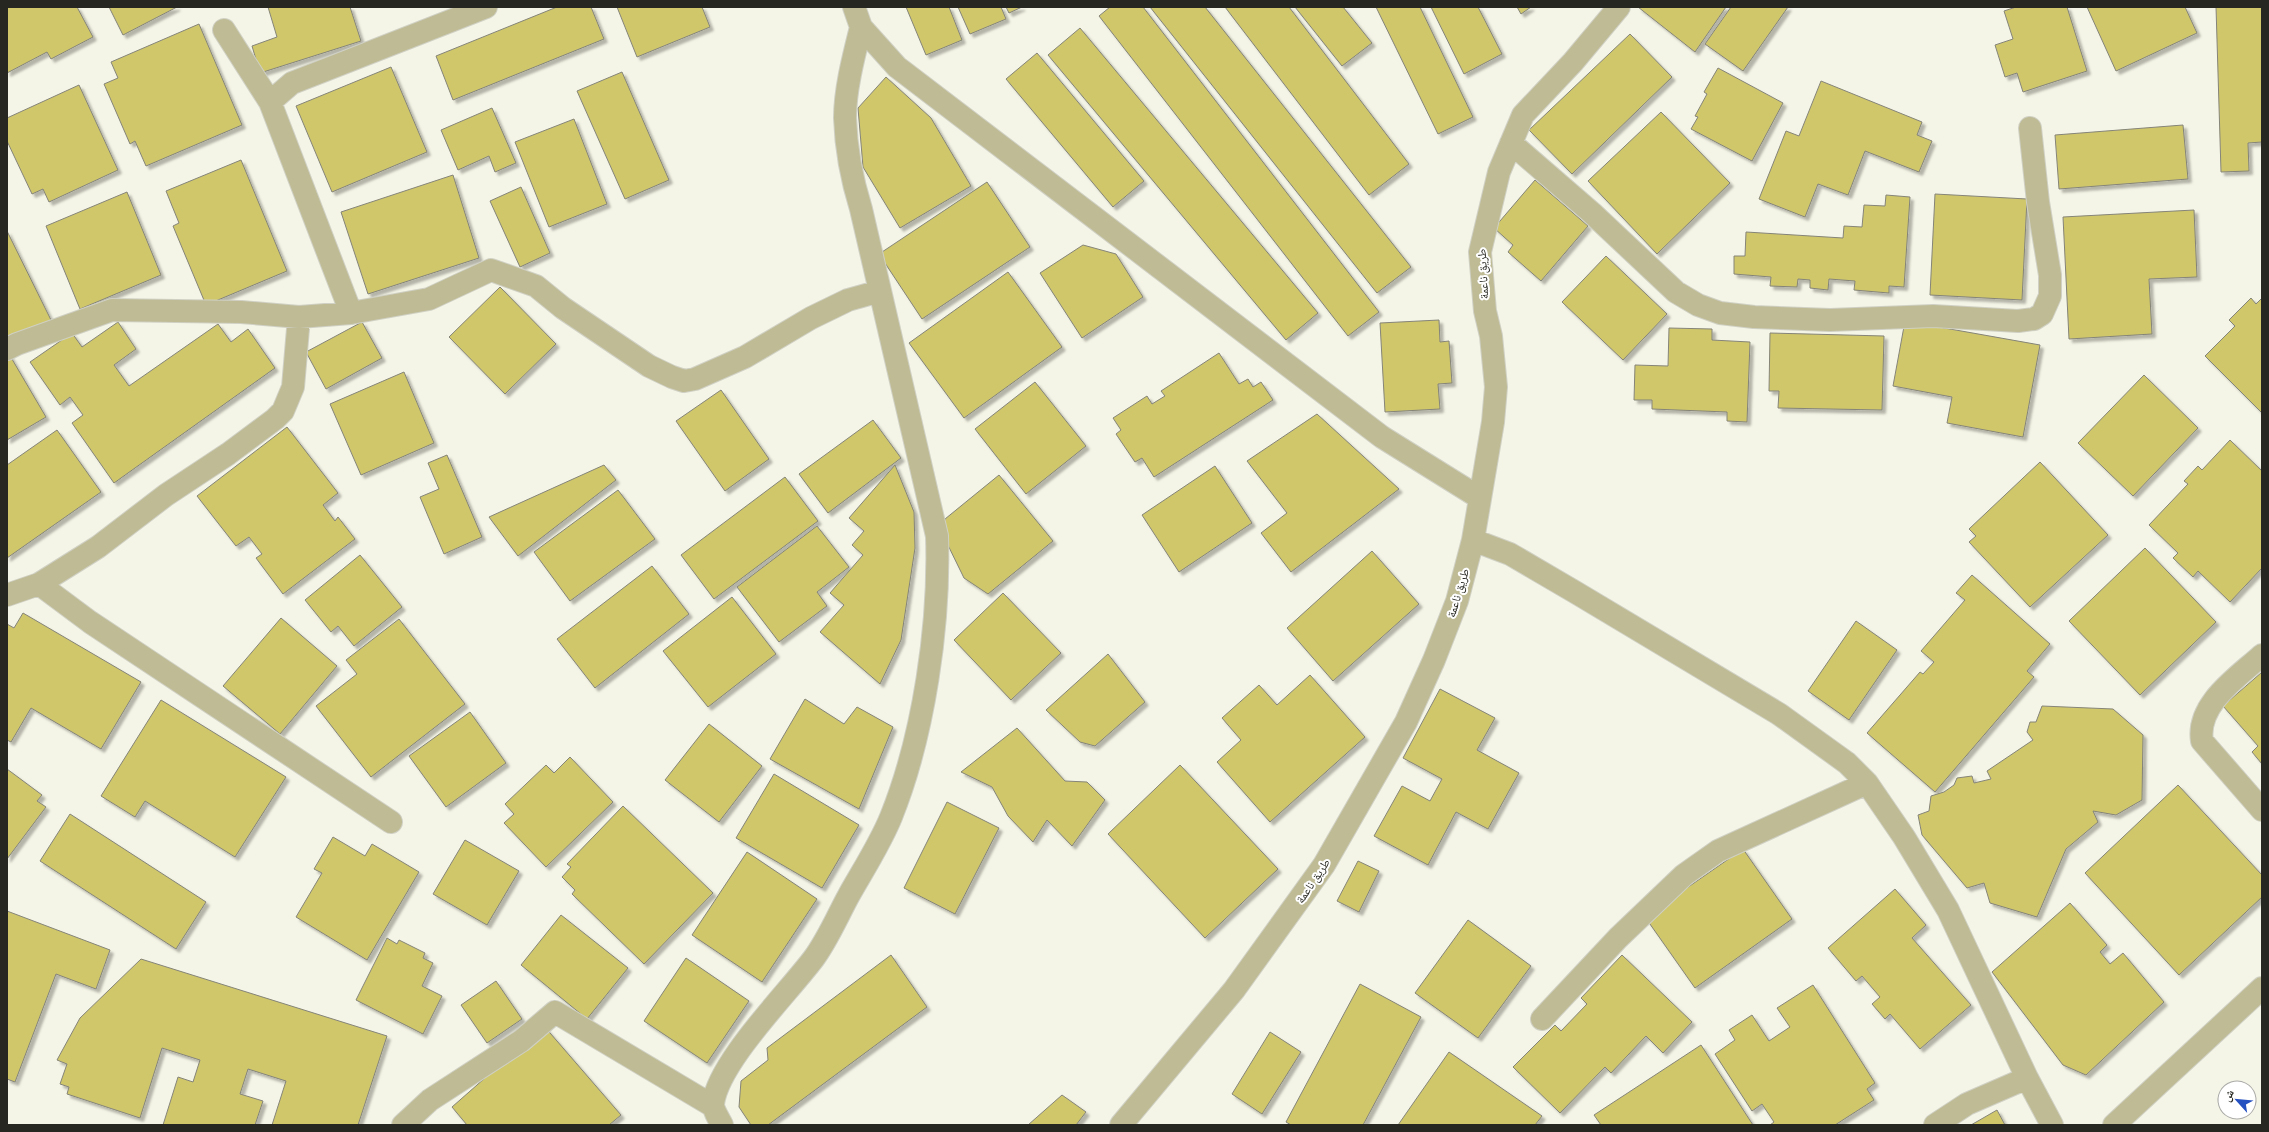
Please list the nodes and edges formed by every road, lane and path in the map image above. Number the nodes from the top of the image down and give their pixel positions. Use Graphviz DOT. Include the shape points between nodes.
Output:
graph roads {
  1 [pos="486,7"];
  2 [pos="854,7"];
  3 [pos="1619,7"];
  4 [pos="861,27"];
  5 [pos="224,30"];
  6 [pos="270,102"];
  7 [pos="2030,128"];
  8 [pos="1511,143"];
  9 [pos="880,291"];
  10 [pos="351,313"];
  11 [pos="299,317"];
  12 [pos="7,349"];
  13 [pos="1480,498"];
  14 [pos="1473,540"];
  15 [pos="39,584"];
  16 [pos="7,595"];
  17 [pos="2262,655"];
  18 [pos="1867,783"];
  19 [pos="2262,810"];
  20 [pos="391,822"];
  21 [pos="2262,988"];
  22 [pos="1542,1019"];
  23 [pos="2027,1078"];
  24 [pos="717,1115"];
  25 [pos="403,1125"];
  26 [pos="1121,1125"];
  27 [pos="1935,1125"];
  28 [pos="2052,1125"];
  29 [pos="2114,1125"];
  1 -- 6 [label="street" via="292,83"];
  2 -- 4 [label="street"];
  3 -- 8 [label="street, طريق ناعمة" via="1573,62 1523,115"];
  4 -- 9 [label="street" via="845,118 852,179"];
  4 -- 13 [label="street" via="897,67 1280,361 1382,437"];
  5 -- 6 [label="street"];
  6 -- 10 [label="street"];
  7 -- 8 [label="street" via="2038,202 2050,275 2050,296 2042,314 2034,319 2018,321 1933,316 1830,320 1720,313 1698,305 1676,292 1592,213"];
  8 -- 13 [label="street, طريق ناعمة" via="1499,172 1480,252 1496,387 1489,452"];
  9 -- 10 [label="street" via="848,300 744,357 695,379 684,381 649,366 563,308 536,286 491,270 429,299"];
  9 -- 24 [label="street" via="937,536 938,577 926,683 918,726 904,782 890,819 815,957 760,1024 719,1080"];
  10 -- 11 [label="street"];
  11 -- 12 [label="street" via="241,312 112,310"];
  11 -- 15 [label="street" via="293,388 283,411 276,419 166,495 98,547"];
  13 -- 14 [label="street, طريق ناعمة"];
  14 -- 18 [label="street" via="1510,554 1779,714 1848,763"];
  14 -- 26 [label="street, طريق ناعمة" via="1457,601 1406,722 1324,865 1234,990"];
  15 -- 16 [label="street"];
  15 -- 20 [label="street" via="90,622"];
  17 -- 19 [label="street" via="2211,704 2200,730 2202,741"];
  18 -- 22 [label="street" via="1718,850 1684,875 1618,938"];
  18 -- 23 [label="street" via="1904,837 1948,910"];
  21 -- 29 [label="street"];
  23 -- 27 [label="street" via="1967,1104"];
  23 -- 28 [label="street"];
  24 -- 25 [label="street" via="555,1012 521,1041 430,1100"];
}
